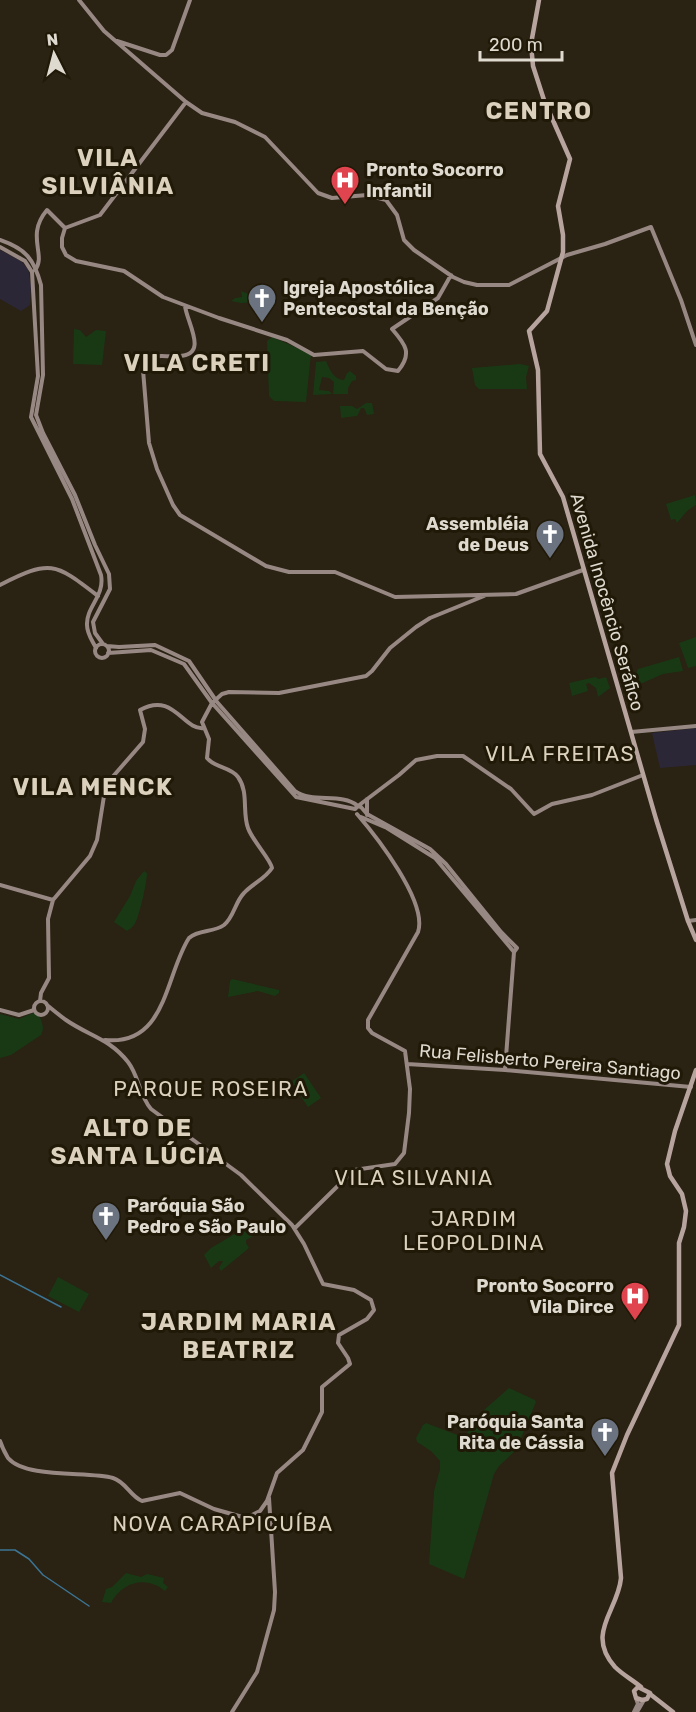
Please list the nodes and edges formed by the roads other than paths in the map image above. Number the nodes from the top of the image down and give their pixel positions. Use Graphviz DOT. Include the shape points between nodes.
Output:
graph roads {
  1 [pos="79,0"];
  2 [pos="190,0"];
  3 [pos="539,0"];
  4 [pos="116,41"];
  5 [pos="186,102"];
  6 [pos="65,228"];
  7 [pos="0,240"];
  8 [pos="0,247"];
  9 [pos="562,258"];
  10 [pos="35,271"];
  11 [pos="451,276"];
  12 [pos="185,306"];
  13 [pos="696,345"];
  14 [pos="583,570"];
  15 [pos="0,585"];
  16 [pos="98,596"];
  17 [pos="472,599"];
  18 [pos="105,645"];
  19 [pos="96,648"];
  20 [pos="108,653"];
  21 [pos="201,684"];
  22 [pos="214,701"];
  23 [pos="696,726"];
  24 [pos="203,727"];
  25 [pos="631,732"];
  26 [pos="256,750"];
  27 [pos="643,775"];
  28 [pos="296,797"];
  29 [pos="367,798"];
  30 [pos="299,804"];
  31 [pos="363,809"];
  32 [pos="358,810"];
  33 [pos="366,819"];
  34 [pos="375,822"];
  35 [pos="370,828"];
  36 [pos="400,833"];
  37 [pos="0,885"];
  38 [pos="53,900"];
  39 [pos="696,920"];
  40 [pos="688,921"];
  41 [pos="696,939"];
  42 [pos="515,950"];
  43 [pos="40,1001"];
  44 [pos="47,1005"];
  45 [pos="0,1010"];
  46 [pos="34,1010"];
  47 [pos="56,1012"];
  48 [pos="45,1013"];
  49 [pos="104,1040"];
  50 [pos="407,1064"];
  51 [pos="505,1070"];
  52 [pos="696,1070"];
  53 [pos="691,1087"];
  54 [pos="295,1228"];
  55 [pos="1,1444"];
  56 [pos="270,1495"];
  57 [pos="627,1676"];
  58 [pos="641,1687"];
  59 [pos="634,1691"];
  60 [pos="636,1698"];
  61 [pos="647,1698"];
  62 [pos="232,1712"];
  63 [pos="636,1712"];
  64 [pos="673,1712"];
  1 -- 4 [label="main road"];
  2 -- 4 [label="main road" via="172,50 166,55"];
  3 -- 9 [label="main road, Avenida Inocêncio Seráfico" via="531,44 533,66 570,159 558,206"];
  4 -- 5 [label="main road"];
  5 -- 6 [label="main road" via="100,215"];
  5 -- 11 [label="main road" via="202,113 232,120 265,137 323,196 374,195 386,200 399,220 404,240"];
  6 -- 10 [label="main road" via="48,210 36,231 39,260"];
  6 -- 12 [label="main road" via="62,247 72,259 124,271 163,297"];
  7 -- 10 [label="main road" via="22,251"];
  8 -- 10 [label="main road"];
  9 -- 11 [label="main road" via="507,286 469,284"];
  9 -- 13 [label="main road" via="651,227"];
  9 -- 14 [label="main road, Avenida Inocêncio Seráfico" via="547,311 530,335 538,370 540,454 563,496"];
  10 -- 16 [label="main road" via="38,376 31,417 72,499 100,570 102,585"];
  10 -- 18 [label="main road" via="41,285 43,366 36,415 109,574 108,596 93,622 95,633"];
  11 -- 12 [label="main road" via="435,301 392,329 406,352 398,371 386,369 363,351 314,354 287,340"];
  12 -- 17 [label="main road" via="196,343 192,353 150,357 143,370 150,447 169,498 180,515 275,570 335,572 395,597"];
  14 -- 17 [label="main road" via="516,594"];
  14 -- 25 [label="main road, Avenida Inocêncio Seráfico"];
  15 -- 16 [label="main road" via="28,571 50,567 67,573"];
  16 -- 19 [label="main road" via="86,624"];
  17 -- 22 [label="main road" via="416,627 390,648 366,676 279,693 233,691"];
  18 -- 19 [label="main road"];
  18 -- 20 [label="main road"];
  18 -- 21 [label="main road" via="158,646 189,661"];
  19 -- 20 [label="main road" via="99,657"];
  20 -- 21 [label="main road" via="156,651 184,664"];
  21 -- 22 [label="main road"];
  22 -- 24 [label="main road"];
  22 -- 26 [label="main road"];
  23 -- 25 [label="main road"];
  24 -- 38 [label="main road" via="196,728 161,705 152,704 140,710 144,742 109,781 90,856"];
  24 -- 49 [label="main road" via="209,739 207,760 240,779 246,824 272,868 245,892 225,924 189,938 151,1023 131,1037"];
  25 -- 27 [label="main road, Avenida Inocêncio Seráfico"];
  26 -- 28 [label="main road"];
  26 -- 32 [label="main road" via="298,794 349,801"];
  27 -- 29 [label="main road" via="592,795 552,804 534,814 511,789 467,757 437,756 416,760"];
  27 -- 40 [label="main road, Avenida Inocêncio Seráfico"];
  28 -- 30 [label="main road"];
  28 -- 32 [label="main road"];
  29 -- 31 [label="main road"];
  29 -- 32 [label="main road"];
  31 -- 32 [label="main road"];
  31 -- 33 [label="main road"];
  32 -- 33 [label="main road"];
  33 -- 34 [label="main road"];
  33 -- 35 [label="main road"];
  33 -- 36 [label="main road"];
  34 -- 35 [label="main road"];
  34 -- 36 [label="main road"];
  35 -- 50 [label="main road" via="402,877 419,918 418,932 368,1020 372,1033 404,1049"];
  36 -- 42 [label="main road" via="435,858"];
  36 -- 42 [label="main road" via="430,849 446,864"];
  37 -- 38 [label="main road"];
  38 -- 43 [label="main road" via="48,919 49,978"];
  39 -- 40 [label="main road"];
  40 -- 41 [label="main road, Avenida Inocêncio Seráfico"];
  42 -- 51 [label="main road"];
  43 -- 44 [label="main road"];
  43 -- 46 [label="main road"];
  44 -- 47 [label="main road"];
  44 -- 48 [label="main road"];
  45 -- 46 [label="main road" via="19,1015"];
  46 -- 48 [label="main road" via="38,1015"];
  47 -- 48 [label="main road"];
  47 -- 49 [label="main road"];
  49 -- 54 [label="main road" via="130,1065 151,1109 241,1175"];
  50 -- 51 [label="main road, Rua Felisberto Pereira Santiago"];
  50 -- 54 [label="main road" via="410,1092 403,1157 395,1164 354,1170"];
  51 -- 53 [label="main road, Rua Felisberto Pereira Santiago"];
  52 -- 53 [label="main road"];
  53 -- 57 [label="main road" via="668,1164 670,1176 686,1204 679,1243 679,1325 612,1473 621,1578 602,1634 611,1661"];
  54 -- 56 [label="main road" via="323,1284 360,1293 374,1305 367,1319 339,1335 338,1343 350,1364 322,1387 322,1412 314,1429 303,1450 277,1473"];
  55 -- 56 [label="main road" via="8,1458 25,1467 115,1478 135,1498 145,1502 180,1493 246,1518 260,1511"];
  56 -- 62 [label="main road" via="274,1610 256,1672"];
  57 -- 58 [label="main road"];
  57 -- 59 [label="main road"];
  58 -- 59 [label="main road"];
  58 -- 61 [label="main road"];
  59 -- 60 [label="main road"];
  60 -- 61 [label="main road"];
  60 -- 63 [label="main road"];
  61 -- 63 [label="main road"];
  61 -- 64 [label="main road"];
}
